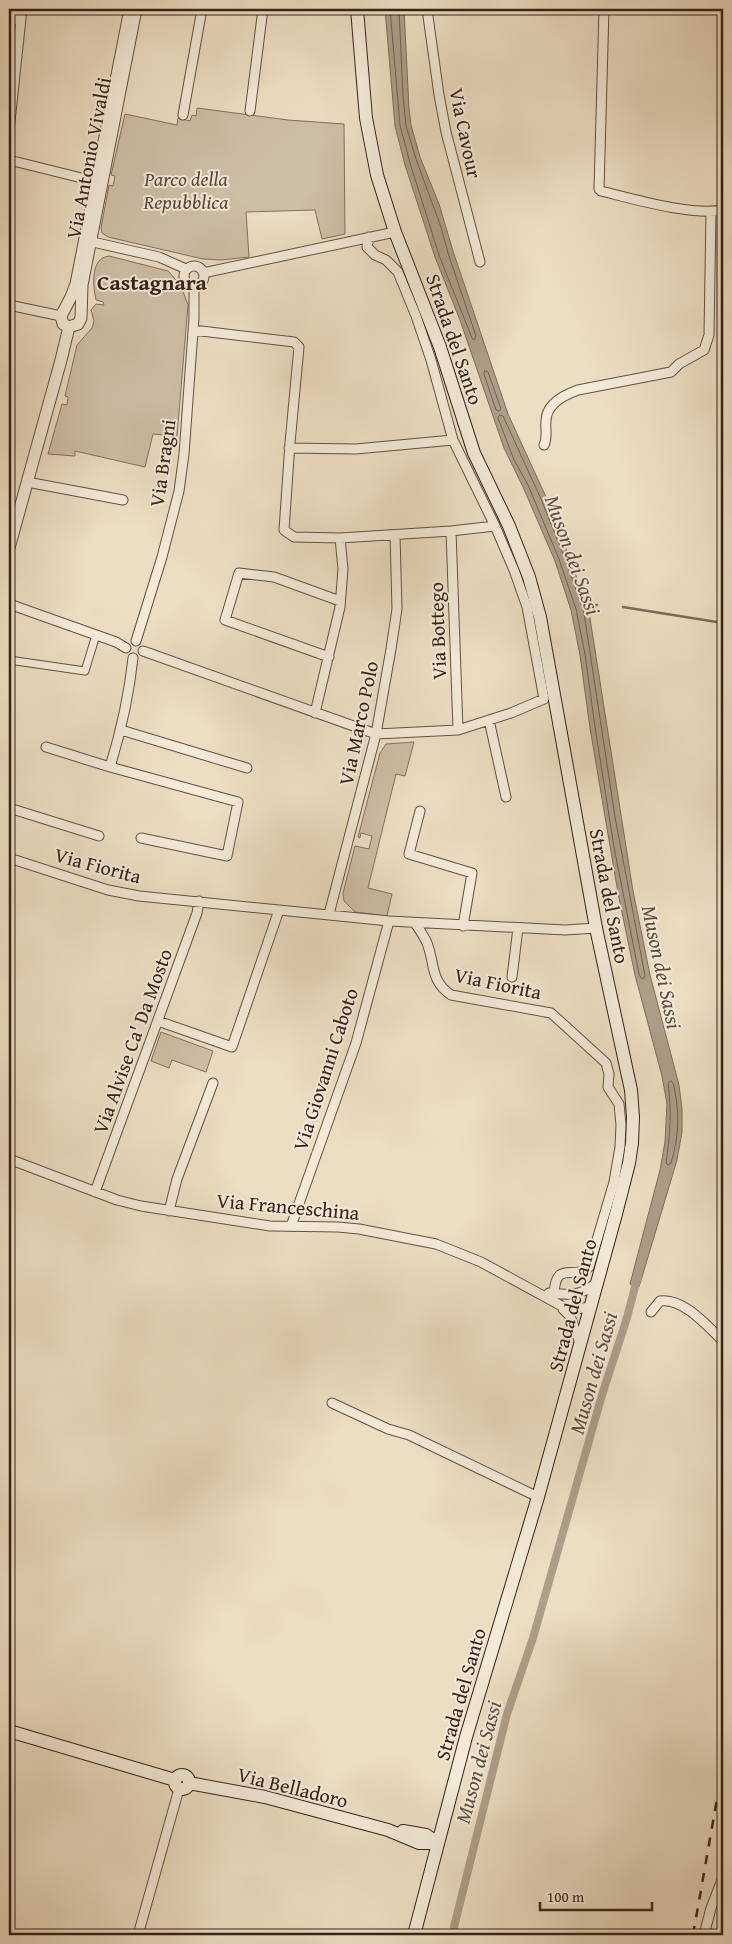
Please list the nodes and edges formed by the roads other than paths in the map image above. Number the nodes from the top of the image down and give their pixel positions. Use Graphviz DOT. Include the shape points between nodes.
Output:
graph roads {
  1 [pos="22,9"];
  2 [pos="130,9"];
  3 [pos="136,9"];
  4 [pos="202,9"];
  5 [pos="263,9"];
  6 [pos="357,9"];
  7 [pos="427,9"];
  8 [pos="604,9"];
  9 [pos="9,19"];
  10 [pos="21,20"];
  11 [pos="250,111"];
  12 [pos="183,115"];
  13 [pos="9,131"];
  14 [pos="9,160"];
  15 [pos="99,183"];
  16 [pos="723,210"];
  17 [pos="710,212"];
  18 [pos="395,232"];
  19 [pos="369,237"];
  20 [pos="87,241"];
  21 [pos="480,262"];
  22 [pos="186,269"];
  23 [pos="203,272"];
  24 [pos="194,286"];
  25 [pos="9,305"];
  26 [pos="63,313"];
  27 [pos="80,315"];
  28 [pos="69,327"];
  29 [pos="193,330"];
  30 [pos="459,406"];
  31 [pos="445,410"];
  32 [pos="453,440"];
  33 [pos="544,445"];
  34 [pos="289,448"];
  35 [pos="27,482"];
  36 [pos="481,483"];
  37 [pos="122,500"];
  38 [pos="495,526"];
  39 [pos="452,531"];
  40 [pos="395,535"];
  41 [pos="340,538"];
  42 [pos="9,548"];
  43 [pos="340,601"];
  44 [pos="9,604"];
  45 [pos="96,635"];
  46 [pos="136,641"];
  47 [pos="126,648"];
  48 [pos="143,651"];
  49 [pos="328,657"];
  50 [pos="133,658"];
  51 [pos="9,660"];
  52 [pos="546,675"];
  53 [pos="315,713"];
  54 [pos="489,720"];
  55 [pos="121,730"];
  56 [pos="458,730"];
  57 [pos="376,734"];
  58 [pos="46,747"];
  59 [pos="110,767"];
  60 [pos="247,768"];
  61 [pos="506,797"];
  62 [pos="9,808"];
  63 [pos="420,811"];
  64 [pos="99,836"];
  65 [pos="141,838"];
  66 [pos="9,858"];
  67 [pos="199,901"];
  68 [pos="279,910"];
  69 [pos="329,914"];
  70 [pos="389,921"];
  71 [pos="415,923"];
  72 [pos="463,926"];
  73 [pos="518,928"];
  74 [pos="596,928"];
  75 [pos="512,977"];
  76 [pos="158,1021"];
  77 [pos="213,1083"];
  78 [pos="9,1159"];
  79 [pos="95,1192"];
  80 [pos="169,1211"];
  81 [pos="291,1226"];
  82 [pos="597,1281"];
  83 [pos="532,1289"];
  84 [pos="554,1294"];
  85 [pos="573,1295"];
  86 [pos="559,1305"];
  87 [pos="590,1307"];
  88 [pos="651,1312"];
  89 [pos="723,1341"];
  90 [pos="580,1344"];
  91 [pos="332,1403"];
  92 [pos="538,1497"];
  93 [pos="9,1731"];
  94 [pos="181,1784"];
  95 [pos="446,1811"];
  96 [pos="416,1837"];
  97 [pos="438,1843"];
  98 [pos="432,1865"];
  99 [pos="723,1878"];
  100 [pos="138,1935"];
  101 [pos="414,1935"];
  102 [pos="704,1935"];
  1 -- 10 [label="street"];
  2 -- 15 [label="street, Via Antonio Vivaldi"];
  3 -- 15 [label="street, Via Antonio Vivaldi"];
  4 -- 12 [label="street"];
  5 -- 11 [label="street"];
  6 -- 18 [label="main road, Strada del Santo" via="369,137 377,176"];
  7 -- 21 [label="street, Via Cavour" via="446,132"];
  8 -- 17 [label="street" via="599,189 649,203"];
  9 -- 10 [label="street"];
  10 -- 13 [label="street"];
  14 -- 15 [label="street"];
  15 -- 20 [label="street, Via Antonio Vivaldi"];
  16 -- 17 [label="street"];
  17 -- 33 [label="street" via="709,335 704,350 671,372 564,394 548,410"];
  18 -- 19 [label="street"];
  18 -- 30 [label="main road, Strada del Santo" via="433,328"];
  19 -- 23 [label="street"];
  19 -- 31 [label="street, Strada del Santo" via="367,248 398,272 432,360"];
  20 -- 22 [label="street" via="159,258"];
  20 -- 26 [label="street, Via Antonio Vivaldi" via="74,291"];
  20 -- 27 [label="street, Via Antonio Vivaldi"];
  22 -- 23 [label="street" via="196,266"];
  22 -- 24 [label="street, Via Bragni" via="185,280"];
  23 -- 24 [label="street" via="202,282"];
  24 -- 29 [label="street, Via Bragni"];
  25 -- 26 [label="street"];
  26 -- 27 [label="street" via="74,308"];
  26 -- 28 [label="street" via="62,322"];
  27 -- 28 [label="street" via="78,324"];
  28 -- 35 [label="street"];
  29 -- 34 [label="street" via="294,342 299,347"];
  29 -- 46 [label="street, Via Bragni" via="179,491"];
  30 -- 31 [label="street"];
  30 -- 36 [label="main road, Strada del Santo"];
  31 -- 32 [label="street, Strada del Santo"];
  32 -- 34 [label="street" via="356,449"];
  32 -- 36 [label="street, Strada del Santo"];
  34 -- 41 [label="street" via="284,530 294,537"];
  35 -- 37 [label="street"];
  35 -- 42 [label="street"];
  36 -- 38 [label="street, Strada del Santo"];
  36 -- 52 [label="main road, Strada del Santo" via="509,526 529,577 540,617"];
  38 -- 39 [label="street"];
  38 -- 52 [label="street, Strada del Santo" via="514,570"];
  39 -- 40 [label="street"];
  39 -- 56 [label="street, Via Bottego"];
  40 -- 41 [label="street"];
  40 -- 57 [label="street, Via Marco Polo" via="397,609"];
  41 -- 43 [label="street"];
  43 -- 49 [label="street"];
  43 -- 49 [label="street" via="274,577 239,573 225,620"];
  44 -- 45 [label="street"];
  45 -- 47 [label="street"];
  45 -- 51 [label="street" via="85,671"];
  46 -- 47 [label="street"];
  46 -- 48 [label="street"];
  47 -- 50 [label="street"];
  48 -- 50 [label="street"];
  48 -- 53 [label="street"];
  49 -- 53 [label="street"];
  50 -- 55 [label="street"];
  52 -- 54 [label="street, Strada del Santo" via="544,699"];
  52 -- 74 [label="main road, Strada del Santo"];
  53 -- 57 [label="street"];
  54 -- 56 [label="street"];
  54 -- 61 [label="street"];
  55 -- 59 [label="street"];
  55 -- 60 [label="street"];
  56 -- 57 [label="street"];
  57 -- 69 [label="street, Via Marco Polo"];
  58 -- 59 [label="street"];
  59 -- 65 [label="street" via="238,802 227,856"];
  62 -- 64 [label="street"];
  63 -- 72 [label="street" via="409,854 472,873"];
  66 -- 67 [label="street, Via Fiorita" via="108,890"];
  67 -- 68 [label="street, Via Fiorita"];
  67 -- 76 [label="street, Via Alvise Ca' Da Mosto"];
  68 -- 69 [label="street, Via Fiorita"];
  68 -- 76 [label="street" via="232,1047"];
  69 -- 70 [label="street, Via Fiorita"];
  70 -- 71 [label="street, Via Fiorita"];
  70 -- 81 [label="street, Via Giovanni Caboto" via="356,1042"];
  71 -- 72 [label="street, Via Fiorita"];
  71 -- 84 [label="street, Via Fiorita" via="427,943 437,982 442,989 451,995 551,1013 606,1063 608,1087 619,1104 621,1117 616,1170 589,1267 581,1273 560,1274"];
  72 -- 73 [label="street, Via Fiorita"];
  73 -- 74 [label="street, Via Fiorita"];
  73 -- 75 [label="street"];
  74 -- 82 [label="main road, Strada del Santo" via="634,1116 629,1163"];
  76 -- 79 [label="street, Via Alvise Ca' Da Mosto"];
  77 -- 80 [label="street" via="177,1179"];
  78 -- 79 [label="street, Via Franceschina"];
  79 -- 80 [label="street, Via Franceschina"];
  80 -- 81 [label="street, Via Franceschina" via="270,1226"];
  81 -- 83 [label="street, Via Franceschina" via="359,1229 436,1244 474,1258"];
  82 -- 85 [label="street" via="589,1289"];
  82 -- 87 [label="main road, Strada del Santo"];
  83 -- 84 [label="street, Via Franceschina"];
  83 -- 86 [label="street, Via Franceschina"];
  84 -- 85 [label="street, Via Franceschina"];
  85 -- 87 [label="street"];
  86 -- 87 [label="street, Via Franceschina" via="569,1310"];
  86 -- 90 [label="street, Via Franceschina" via="570,1316"];
  87 -- 90 [label="main road, Strada del Santo"];
  88 -- 89 [label="street" via="660,1301 672,1302 689,1310"];
  90 -- 92 [label="main road, Strada del Santo"];
  91 -- 92 [label="street" via="388,1429 409,1435"];
  92 -- 95 [label="main road, Strada del Santo"];
  93 -- 94 [label="main road, Via Belladoro"];
  94 -- 96 [label="main road, Via Belladoro" via="265,1797"];
  94 -- 100 [label="street"];
  95 -- 96 [label="main road, Via Belladoro" via="432,1827"];
  95 -- 97 [label="main road, Strada del Santo"];
  96 -- 97 [label="main road, Via Belladoro" via="426,1835"];
  96 -- 98 [label="main road" via="430,1856"];
  97 -- 98 [label="main road, Strada del Santo"];
  98 -- 101 [label="main road, Strada del Santo"];
  99 -- 102 [label="street" via="710,1908"];
}
